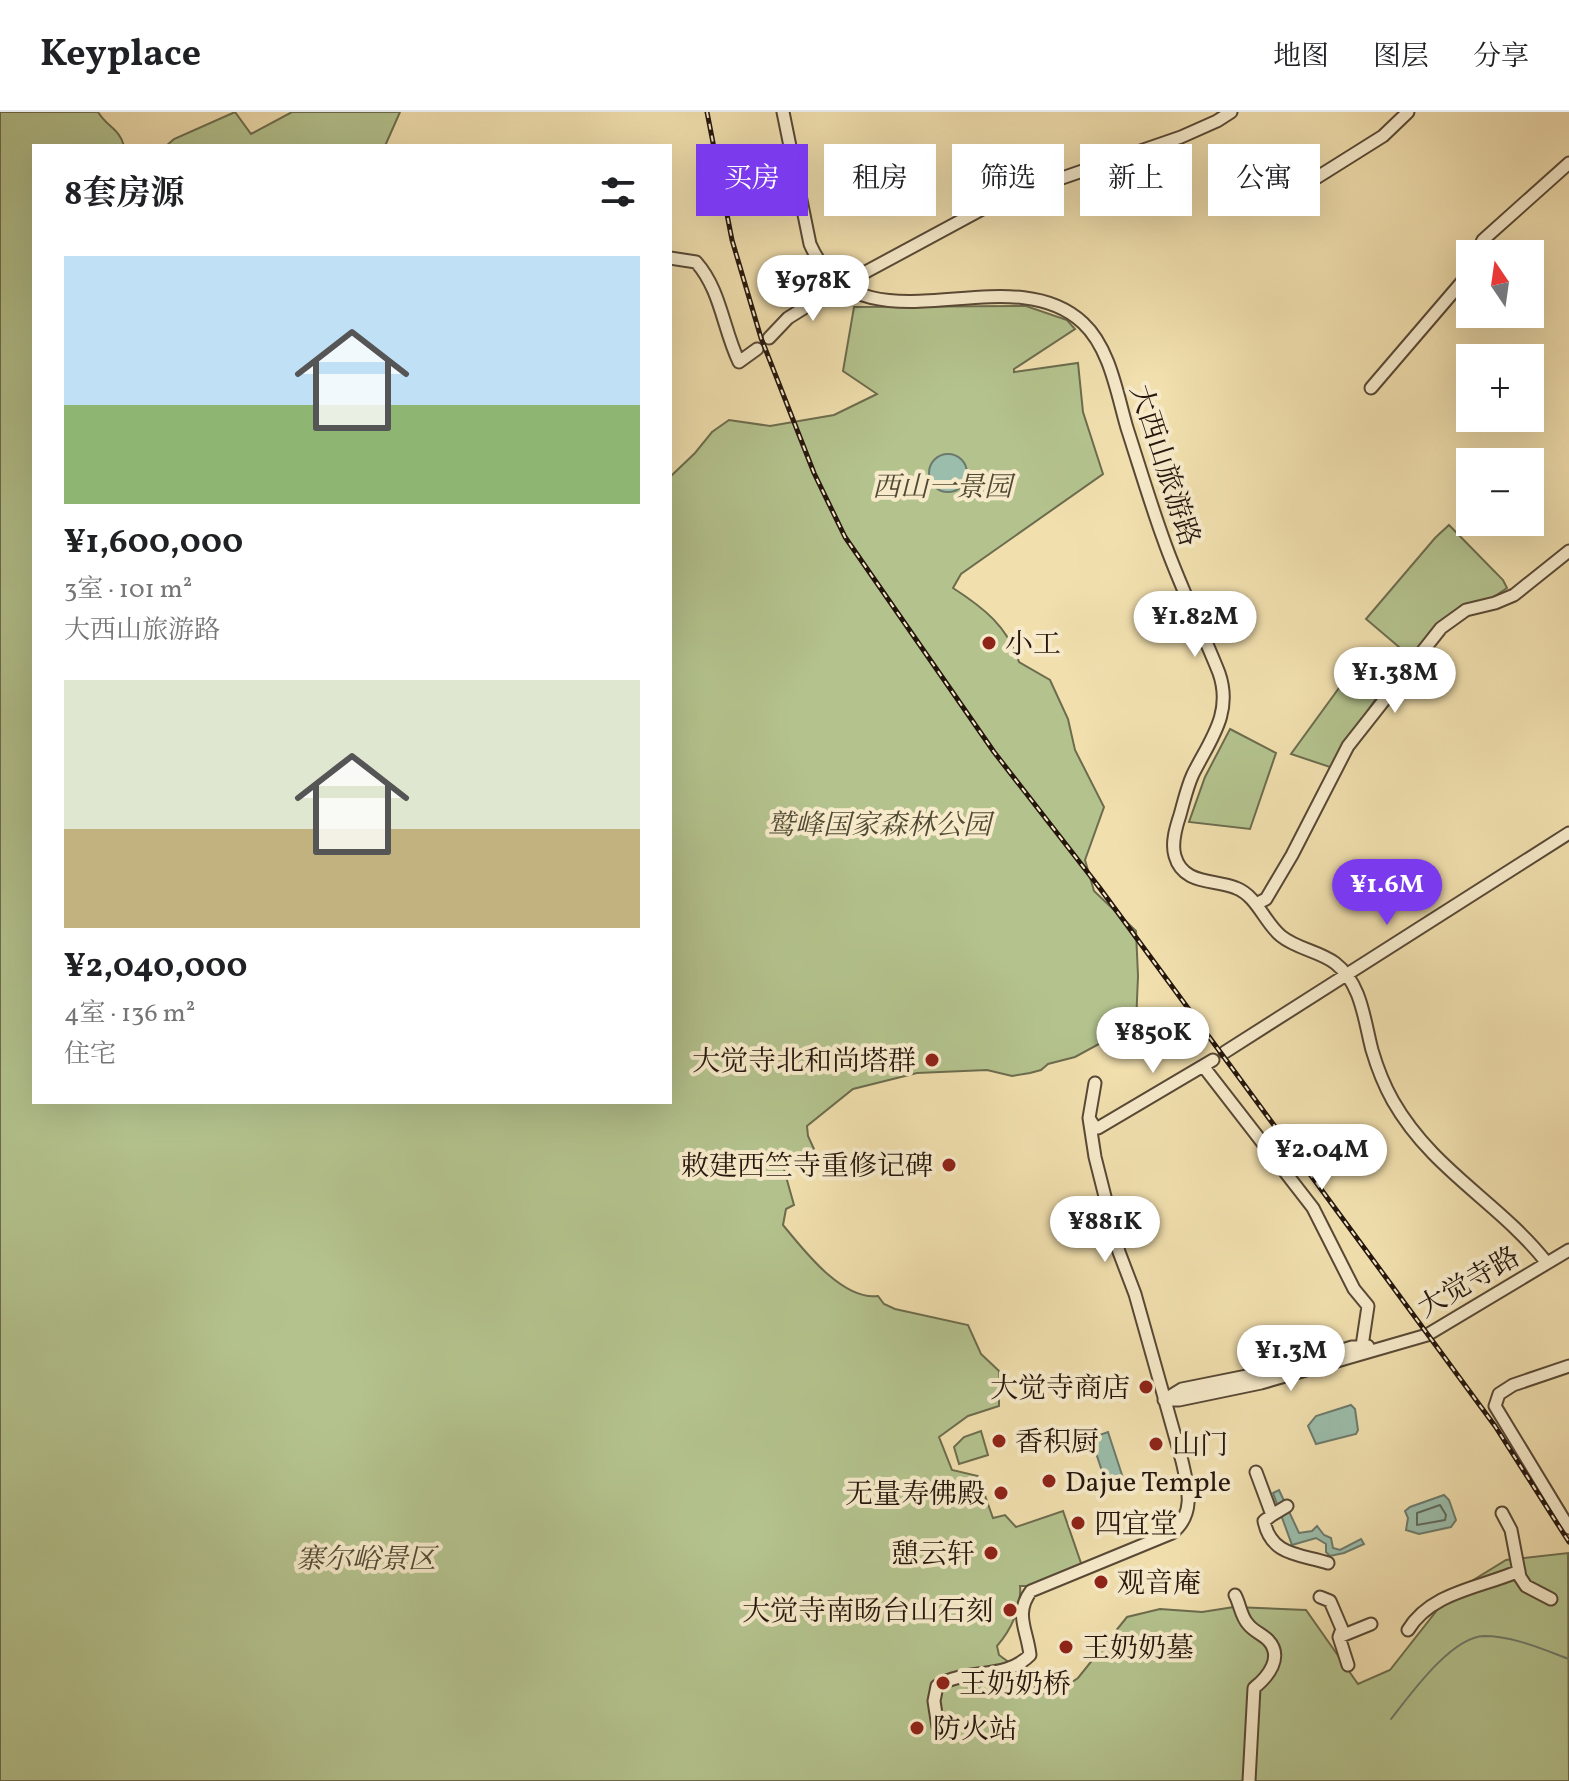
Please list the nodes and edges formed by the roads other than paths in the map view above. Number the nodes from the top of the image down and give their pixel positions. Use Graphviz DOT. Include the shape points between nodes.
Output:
graph roads {
  1 [pos="783,112"];
  2 [pos="1231,112"];
  3 [pos="1408,112"];
  4 [pos="1569,163"];
  5 [pos="1320,176"];
  6 [pos="1483,240"];
  7 [pos="672,258"];
  8 [pos="842,285"];
  9 [pos="1456,289"];
  10 [pos="769,338"];
  11 [pos="757,349"];
  12 [pos="1371,388"];
  13 [pos="1569,551"];
  14 [pos="1569,833"];
  15 [pos="1256,904"];
  16 [pos="1346,974"];
  17 [pos="1225,1052"];
  18 [pos="1095,1083"];
  19 [pos="1089,1118"];
  20 [pos="1569,1250"];
  21 [pos="1547,1263"];
  22 [pos="1362,1346"];
  23 [pos="1389,1346"];
  24 [pos="1569,1366"];
  25 [pos="1164,1400"];
  26 [pos="1256,1472"];
  27 [pos="1287,1506"];
  28 [pos="1502,1513"];
  29 [pos="1272,1515"];
  30 [pos="1569,1528"];
  31 [pos="1328,1563"];
  32 [pos="1519,1571"];
  33 [pos="1235,1595"];
  34 [pos="1320,1597"];
  35 [pos="1551,1599"];
  36 [pos="1371,1624"];
  37 [pos="1408,1630"];
  38 [pos="1339,1637"];
  39 [pos="1348,1665"];
  40 [pos="938,1727"];
  41 [pos="1249,1781"];
  1 -- 8 [label="street, 大西山旅游路" via="810,244"];
  2 -- 8 [label="street" via="1181,137 1007,196"];
  3 -- 5 [label="street" via="1383,136"];
  4 -- 6 [label="street"];
  7 -- 11 [label="street" via="696,262 707,275 739,362"];
  8 -- 10 [label="street" via="793,314"];
  8 -- 15 [label="street, 大西山旅游路" via="883,301 1047,301 1076,317 1096,338 1164,539 1224,692 1219,727 1184,800 1175,856 1189,875 1237,888"];
  9 -- 12 [label="street"];
  13 -- 15 [label="street" via="1514,595 1466,610 1441,628 1348,746 1292,855 1266,899"];
  14 -- 16 [label="street"];
  15 -- 16 [label="street, 大西山旅游路" via="1283,938"];
  16 -- 17 [label="street"];
  16 -- 21 [label="street" via="1358,995 1379,1070 1404,1119 1434,1157"];
  18 -- 19 [label="street"];
  19 -- 22 [label="street" via="1098,1128 1208,1063 1313,1208 1368,1306"];
  19 -- 25 [label="street" via="1119,1252"];
  20 -- 21 [label="street, 大觉寺路"];
  21 -- 23 [label="street, 大觉寺路" via="1427,1335"];
  22 -- 23 [label="street, 大觉寺路"];
  22 -- 25 [label="street, 大觉寺路" via="1254,1376 1182,1389"];
  23 -- 25 [label="street, 大觉寺路" via="1261,1383"];
  24 -- 30 [label="street" via="1513,1385 1499,1394 1495,1406"];
  25 -- 40 [label="street" via="1189,1489 1180,1526 1031,1591 1022,1603 1021,1618 1030,1655 1018,1667 951,1678 937,1686"];
  26 -- 29 [label="street"];
  27 -- 29 [label="street"];
  28 -- 32 [label="street"];
  29 -- 31 [label="street" via="1264,1521 1267,1536 1278,1546"];
  32 -- 35 [label="street" via="1526,1586"];
  32 -- 37 [label="street" via="1437,1600"];
  33 -- 41 [label="street" via="1246,1623 1273,1647 1268,1677 1254,1688"];
  34 -- 38 [label="street" via="1330,1601 1342,1629"];
  36 -- 38 [label="street"];
  38 -- 39 [label="street"];
}
